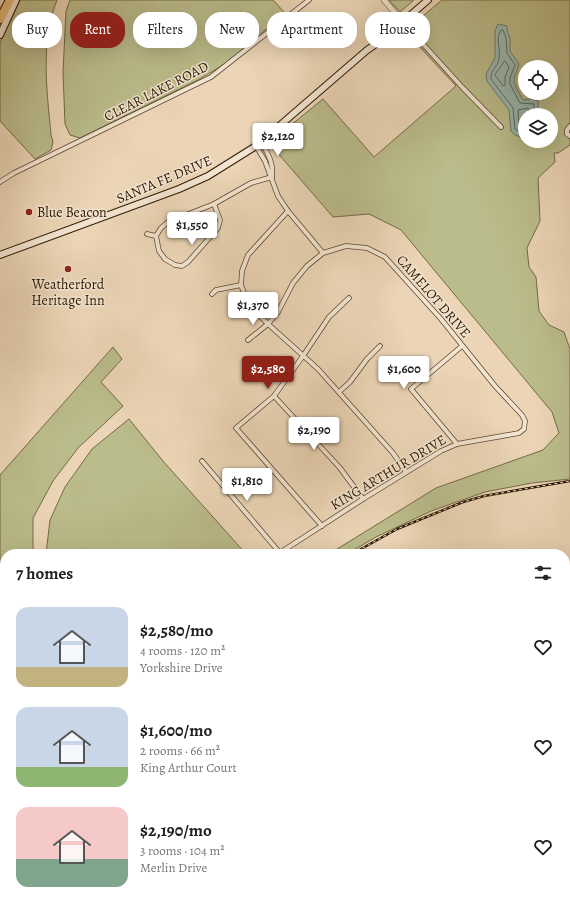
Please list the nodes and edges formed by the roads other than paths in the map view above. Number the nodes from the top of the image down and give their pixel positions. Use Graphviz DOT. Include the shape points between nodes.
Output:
graph roads {
  1 [pos="10,0"];
  2 [pos="16,0"];
  3 [pos="309,0"];
  4 [pos="384,0"];
  5 [pos="428,0"];
  6 [pos="394,12"];
  7 [pos="414,12"];
  8 [pos="0,19"];
  9 [pos="0,35"];
  10 [pos="370,48"];
  11 [pos="427,48"];
  12 [pos="570,126"];
  13 [pos="501,127"];
  14 [pos="570,136"];
  15 [pos="259,144"];
  16 [pos="272,177"];
  17 [pos="0,182"];
  18 [pos="214,204"];
  19 [pos="288,211"];
  20 [pos="147,234"];
  21 [pos="156,236"];
  22 [pos="323,253"];
  23 [pos="0,255"];
  24 [pos="242,286"];
  25 [pos="212,294"];
  26 [pos="349,298"];
  27 [pos="268,324"];
  28 [pos="248,340"];
  29 [pos="380,346"];
  30 [pos="462,346"];
  31 [pos="303,356"];
  32 [pos="339,392"];
  33 [pos="274,396"];
  34 [pos="519,433"];
  35 [pos="457,444"];
  36 [pos="202,461"];
  37 [pos="406,472"];
  38 [pos="363,498"];
  39 [pos="322,526"];
  40 [pos="276,549"];
  41 [pos="285,549"];
  1 -- 8 [label="highway"];
  2 -- 9 [label="main road"];
  3 -- 17 [label="street, CLEAR LAKE ROAD" via="211,77"];
  4 -- 6 [label="street"];
  5 -- 7 [label="main road, SANTA FE DRIVE"];
  10 -- 15 [label="main road, SANTA FE DRIVE"];
  11 -- 13 [label="street"];
  12 -- 14 [label="street" via="567,130"];
  15 -- 16 [label="street"];
  15 -- 16 [label="street" via="271,160"];
  15 -- 23 [label="main road, SANTA FE DRIVE" via="208,176 179,189"];
  16 -- 18 [label="street" via="251,183"];
  16 -- 19 [label="street" via="278,196"];
  18 -- 21 [label="street" via="168,222"];
  18 -- 21 [label="street" via="220,220 218,228 182,266 165,259 159,251"];
  19 -- 22 [label="street"];
  19 -- 24 [label="street" via="248,255 242,271"];
  20 -- 21 [label="street"];
  22 -- 27 [label="street, CAMELOT DRIVE" via="293,282 278,312"];
  22 -- 30 [label="street, CAMELOT DRIVE" via="346,246 367,248 386,257"];
  24 -- 25 [label="street" via="216,290"];
  24 -- 27 [label="street" via="252,308"];
  26 -- 31 [label="street" via="329,317"];
  27 -- 28 [label="street, CAMELOT DRIVE"];
  27 -- 31 [label="street"];
  29 -- 32 [label="street"];
  30 -- 34 [label="street, CAMELOT DRIVE" via="522,415 525,421 524,429"];
  30 -- 35 [label="street" via="411,389"];
  31 -- 32 [label="street"];
  31 -- 33 [label="street"];
  32 -- 37 [label="street"];
  33 -- 38 [label="street" via="340,468"];
  33 -- 39 [label="street" via="236,428"];
  34 -- 35 [label="street, KING ARTHUR DRIVE"];
  35 -- 37 [label="street, KING ARTHUR DRIVE"];
  36 -- 40 [label="street"];
  37 -- 38 [label="street, KING ARTHUR DRIVE"];
  38 -- 39 [label="street, KING ARTHUR DRIVE"];
  39 -- 41 [label="street, KING ARTHUR DRIVE"];
}
